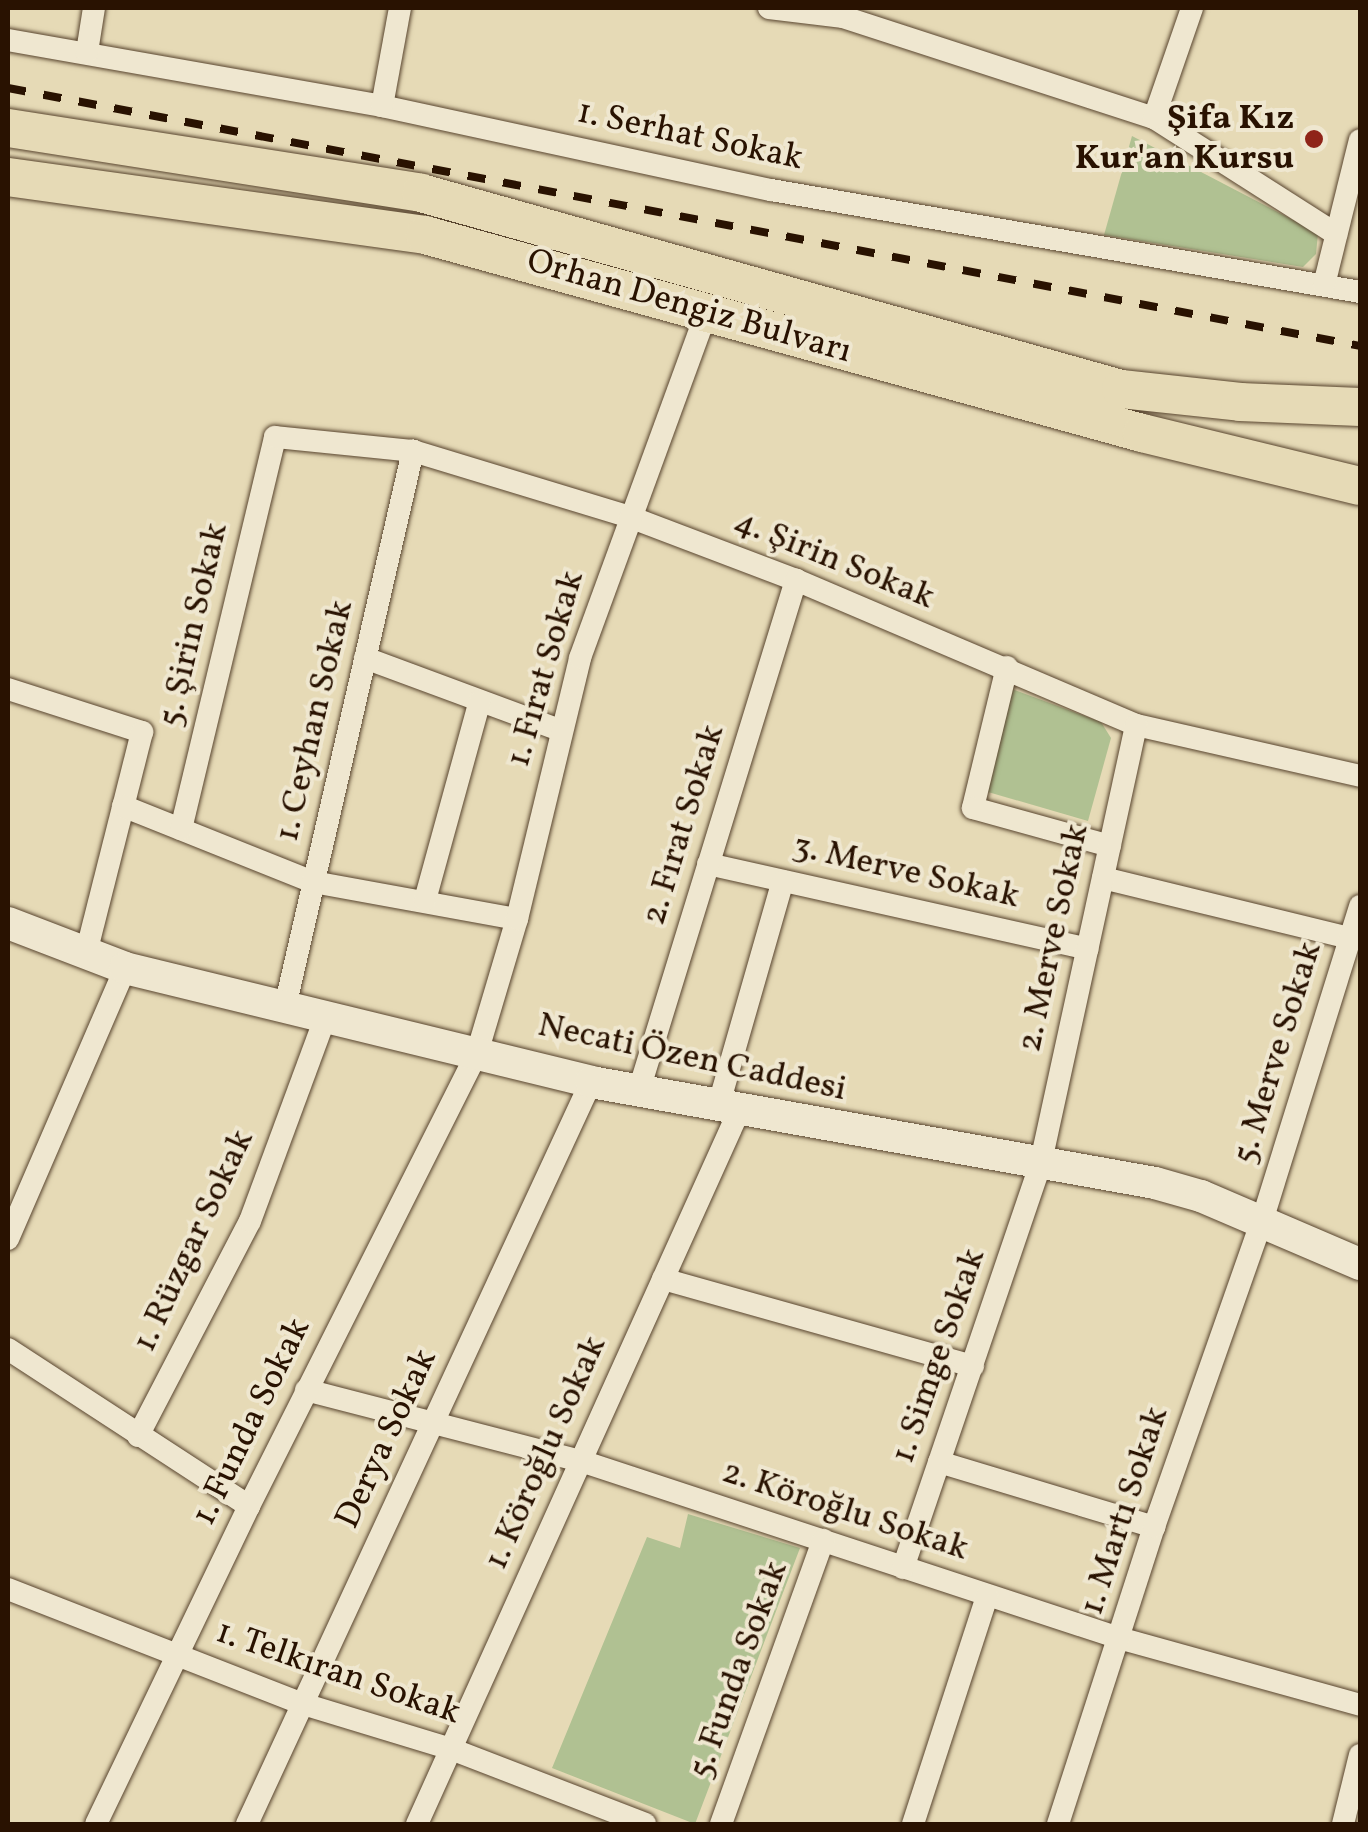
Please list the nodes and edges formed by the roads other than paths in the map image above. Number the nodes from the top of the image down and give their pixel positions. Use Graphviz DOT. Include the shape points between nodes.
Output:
graph roads {
  1 [pos="94,8"];
  2 [pos="400,8"];
  3 [pos="769,8"];
  4 [pos="1192,8"];
  5 [pos="846,12"];
  6 [pos="8,40"];
  7 [pos="87,52"];
  8 [pos="382,106"];
  9 [pos="1154,118"];
  10 [pos="8,128"];
  11 [pos="1360,140"];
  12 [pos="8,177"];
  13 [pos="1336,234"];
  14 [pos="1324,285"];
  15 [pos="1360,292"];
  16 [pos="706,313"];
  17 [pos="1360,407"];
  18 [pos="274,438"];
  19 [pos="413,451"];
  20 [pos="1360,486"];
  21 [pos="630,517"];
  22 [pos="796,580"];
  23 [pos="365,658"];
  24 [pos="1007,668"];
  25 [pos="8,689"];
  26 [pos="480,701"];
  27 [pos="1136,725"];
  28 [pos="560,730"];
  29 [pos="1360,776"];
  30 [pos="124,806"];
  31 [pos="181,829"];
  32 [pos="1110,846"];
  33 [pos="708,864"];
  34 [pos="1103,878"];
  35 [pos="784,880"];
  36 [pos="314,882"];
  37 [pos="425,900"];
  38 [pos="1360,906"];
  39 [pos="517,919"];
  40 [pos="8,923"];
  41 [pos="1350,938"];
  42 [pos="1088,949"];
  43 [pos="86,954"];
  44 [pos="125,968"];
  45 [pos="284,1006"];
  46 [pos="326,1016"];
  47 [pos="477,1053"];
  48 [pos="590,1082"];
  49 [pos="639,1090"];
  50 [pos="729,1109"];
  51 [pos="1040,1166"];
  52 [pos="1262,1221"];
  53 [pos="8,1239"];
  54 [pos="1360,1264"];
  55 [pos="663,1279"];
  56 [pos="8,1349"];
  57 [pos="972,1366"];
  58 [pos="306,1390"];
  59 [pos="433,1422"];
  60 [pos="138,1436"];
  61 [pos="581,1461"];
  62 [pos="940,1462"];
  63 [pos="249,1506"];
  64 [pos="1154,1526"];
  65 [pos="823,1540"];
  66 [pos="903,1568"];
  67 [pos="8,1589"];
  68 [pos="987,1596"];
  69 [pos="1119,1638"];
  70 [pos="179,1653"];
  71 [pos="303,1704"];
  72 [pos="1360,1705"];
  73 [pos="451,1749"];
  74 [pos="1360,1755"];
  75 [pos="586,1802"];
  76 [pos="96,1824"];
  77 [pos="248,1824"];
  78 [pos="417,1824"];
  79 [pos="578,1824"];
  80 [pos="645,1824"];
  81 [pos="721,1824"];
  82 [pos="913,1824"];
  83 [pos="1058,1824"];
  84 [pos="1342,1824"];
  1 -- 7 [label="street"];
  2 -- 8 [label="street"];
  3 -- 5 [label="street"];
  4 -- 9 [label="street"];
  5 -- 9 [label="street"];
  6 -- 7 [label="street, 1. Serhat Sokak"];
  7 -- 8 [label="street, 1. Serhat Sokak"];
  8 -- 14 [label="street, 1. Serhat Sokak" via="771,190"];
  9 -- 13 [label="street"];
  10 -- 17 [label="main road, Orhan Dengiz Bulvarı" via="421,193 1121,389"];
  11 -- 13 [label="street"];
  12 -- 16 [label="main road, Orhan Dengiz Bulvarı" via="424,235"];
  13 -- 14 [label="street"];
  14 -- 15 [label="street, 1. Serhat Sokak"];
  16 -- 20 [label="main road, Orhan Dengiz Bulvarı" via="1142,434"];
  16 -- 21 [label="street, 1. Fırat Sokak"];
  18 -- 19 [label="street, 4. Şirin Sokak"];
  18 -- 31 [label="street, 5. Şirin Sokak"];
  19 -- 21 [label="street, 4. Şirin Sokak"];
  19 -- 23 [label="street, 1. Ceyhan Sokak"];
  21 -- 22 [label="street, 4. Şirin Sokak"];
  21 -- 28 [label="street, 1. Fırat Sokak"];
  22 -- 24 [label="street, 4. Şirin Sokak"];
  22 -- 33 [label="street, 2. Fırat Sokak"];
  23 -- 26 [label="street"];
  23 -- 36 [label="street, 1. Ceyhan Sokak"];
  24 -- 27 [label="street, 4. Şirin Sokak"];
  24 -- 32 [label="street" via="972,808"];
  25 -- 30 [label="street" via="142,732"];
  26 -- 28 [label="street"];
  26 -- 37 [label="street"];
  27 -- 29 [label="street, 4. Şirin Sokak"];
  27 -- 32 [label="street, 2. Merve Sokak"];
  28 -- 39 [label="street, 1. Fırat Sokak"];
  30 -- 31 [label="street"];
  30 -- 43 [label="street"];
  31 -- 36 [label="street"];
  32 -- 34 [label="street, 2. Merve Sokak"];
  33 -- 35 [label="street, 3. Merve Sokak"];
  33 -- 49 [label="street, 2. Fırat Sokak"];
  34 -- 41 [label="street"];
  34 -- 42 [label="street, 2. Merve Sokak"];
  35 -- 42 [label="street, 3. Merve Sokak"];
  35 -- 50 [label="street, 1. Köroğlu Sokak"];
  36 -- 37 [label="street"];
  36 -- 45 [label="street, 1. Ceyhan Sokak"];
  37 -- 39 [label="street"];
  38 -- 41 [label="street, 5. Merve Sokak"];
  39 -- 47 [label="street, 1. Fırat Sokak"];
  40 -- 43 [label="street, Necati Özen Caddesi"];
  41 -- 52 [label="street, 5. Merve Sokak"];
  42 -- 51 [label="street, 2. Merve Sokak"];
  43 -- 44 [label="street, Necati Özen Caddesi"];
  44 -- 45 [label="street, Necati Özen Caddesi"];
  44 -- 53 [label="street"];
  45 -- 46 [label="street, Necati Özen Caddesi"];
  46 -- 47 [label="street, Necati Özen Caddesi"];
  46 -- 60 [label="street, 1. Rüzgar Sokak" via="250,1222"];
  47 -- 48 [label="street, Necati Özen Caddesi"];
  47 -- 58 [label="street, 1. Funda Sokak"];
  48 -- 49 [label="street, Necati Özen Caddesi"];
  48 -- 59 [label="street, Derya Sokak"];
  49 -- 50 [label="street, Necati Özen Caddesi"];
  50 -- 51 [label="street, Necati Özen Caddesi"];
  50 -- 55 [label="street, 1. Köroğlu Sokak"];
  51 -- 52 [label="street, Necati Özen Caddesi" via="1156,1183"];
  51 -- 57 [label="street, 1. Simge Sokak"];
  52 -- 54 [label="street, Necati Özen Caddesi"];
  52 -- 64 [label="street, 1. Martı Sokak"];
  55 -- 57 [label="street"];
  55 -- 61 [label="street, 1. Köroğlu Sokak"];
  56 -- 60 [label="street"];
  57 -- 62 [label="street, 1. Simge Sokak"];
  58 -- 59 [label="street, 2. Köroğlu Sokak"];
  58 -- 63 [label="street, 1. Funda Sokak"];
  59 -- 61 [label="street, 2. Köroğlu Sokak"];
  59 -- 71 [label="street, Derya Sokak"];
  60 -- 63 [label="street"];
  61 -- 65 [label="street, 2. Köroğlu Sokak"];
  61 -- 73 [label="street, 1. Köroğlu Sokak"];
  62 -- 64 [label="street"];
  62 -- 66 [label="street, 1. Simge Sokak"];
  63 -- 70 [label="street, 1. Funda Sokak"];
  64 -- 69 [label="street, 1. Martı Sokak"];
  65 -- 66 [label="street, 2. Köroğlu Sokak"];
  65 -- 81 [label="street, 5. Funda Sokak"];
  66 -- 68 [label="street, 2. Köroğlu Sokak"];
  67 -- 70 [label="street, 1. Telkıran Sokak"];
  68 -- 69 [label="street, 2. Köroğlu Sokak"];
  68 -- 82 [label="street"];
  69 -- 72 [label="street, 2. Köroğlu Sokak"];
  69 -- 83 [label="street, 1. Martı Sokak"];
  70 -- 71 [label="street, 1. Telkıran Sokak"];
  70 -- 76 [label="street, 1. Funda Sokak"];
  71 -- 73 [label="street, 1. Telkıran Sokak"];
  71 -- 77 [label="street, Derya Sokak"];
  73 -- 75 [label="street, 1. Telkıran Sokak"];
  73 -- 78 [label="street, 1. Köroğlu Sokak"];
  74 -- 84 [label="street"];
  75 -- 79 [label="street"];
  75 -- 80 [label="street, 1. Telkıran Sokak"];
}
